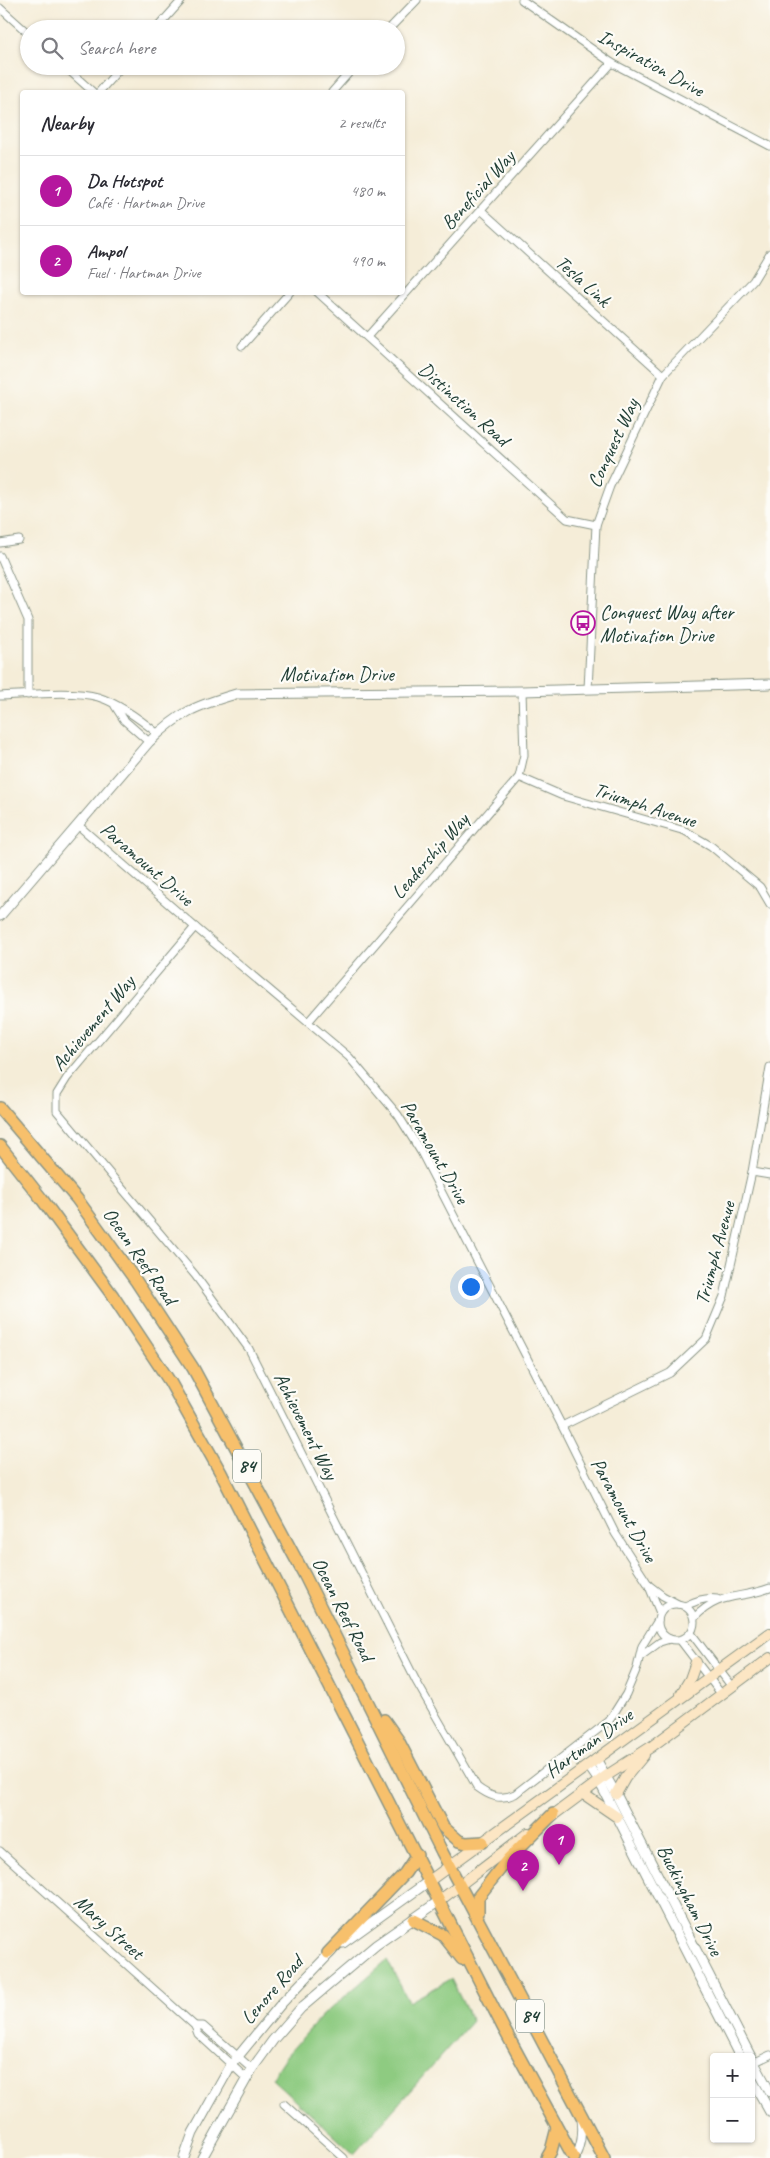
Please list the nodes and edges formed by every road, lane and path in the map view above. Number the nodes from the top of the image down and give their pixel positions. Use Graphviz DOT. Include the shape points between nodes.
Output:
graph roads {
  1 [pos="182,0"];
  2 [pos="416,0"];
  3 [pos="522,0"];
  4 [pos="0,8"];
  5 [pos="164,20"];
  6 [pos="397,20"];
  7 [pos="20,26"];
  8 [pos="612,63"];
  9 [pos="74,75"];
  10 [pos="114,75"];
  11 [pos="347,75"];
  12 [pos="91,90"];
  13 [pos="101,90"];
  14 [pos="334,90"];
  15 [pos="770,145"];
  16 [pos="481,210"];
  17 [pos="770,253"];
  18 [pos="287,295"];
  19 [pos="320,295"];
  20 [pos="367,338"];
  21 [pos="242,346"];
  22 [pos="663,376"];
  23 [pos="596,525"];
  24 [pos="19,540"];
  25 [pos="0,543"];
  26 [pos="0,556"];
  27 [pos="770,684"];
  28 [pos="588,689"];
  29 [pos="522,691"];
  30 [pos="28,695"];
  31 [pos="0,696"];
  32 [pos="114,706"];
  33 [pos="158,734"];
  34 [pos="149,742"];
  35 [pos="519,777"];
  36 [pos="79,826"];
  37 [pos="770,904"];
  38 [pos="0,916"];
  39 [pos="195,927"];
  40 [pos="308,1022"];
  41 [pos="770,1067"];
  42 [pos="0,1108"];
  43 [pos="0,1146"];
  44 [pos="752,1172"];
  45 [pos="770,1175"];
  46 [pos="562,1426"];
  47 [pos="648,1584"];
  48 [pos="770,1588"];
  49 [pos="718,1599"];
  50 [pos="681,1605"];
  51 [pos="659,1617"];
  52 [pos="694,1618"];
  53 [pos="770,1632"];
  54 [pos="691,1633"];
  55 [pos="670,1639"];
  56 [pos="680,1640"];
  57 [pos="641,1656"];
  58 [pos="770,1658"];
  59 [pos="696,1662"];
  60 [pos="719,1670"];
  61 [pos="709,1677"];
  62 [pos="732,1687"];
  63 [pos="364,1692"];
  64 [pos="722,1695"];
  65 [pos="676,1701"];
  66 [pos="651,1747"];
  67 [pos="592,1762"];
  68 [pos="602,1778"];
  69 [pos="582,1793"];
  70 [pos="616,1794"];
  71 [pos="553,1814"];
  72 [pos="617,1818"];
  73 [pos="483,1842"];
  74 [pos="0,1851"];
  75 [pos="417,1856"];
  76 [pos="450,1866"];
  77 [pos="429,1881"];
  78 [pos="460,1884"];
  79 [pos="439,1900"];
  80 [pos="478,1917"];
  81 [pos="414,1920"];
  82 [pos="328,1954"];
  83 [pos="196,2026"];
  84 [pos="504,2029"];
  85 [pos="738,2053"];
  86 [pos="748,2053"];
  87 [pos="770,2055"];
  88 [pos="238,2057"];
  89 [pos="755,2059"];
  90 [pos="231,2065"];
  91 [pos="755,2065"];
  92 [pos="252,2069"];
  93 [pos="246,2078"];
  94 [pos="755,2085"];
  95 [pos="770,2092"];
  96 [pos="284,2104"];
  97 [pos="770,2112"];
  98 [pos="580,2114"];
  99 [pos="557,2128"];
  100 [pos="184,2158"];
  101 [pos="202,2158"];
  102 [pos="344,2158"];
  103 [pos="547,2158"];
  104 [pos="574,2158"];
  105 [pos="604,2158"];
  1 -- 5 [label="street"];
  2 -- 6 [label="street"];
  3 -- 8 [label="street, Inspiration Drive"];
  4 -- 7 [label="street"];
  8 -- 15 [label="street, Inspiration Drive"];
  8 -- 16 [label="street, Beneficial Way"];
  9 -- 12 [label="street"];
  10 -- 13 [label="street"];
  11 -- 14 [label="street"];
  16 -- 20 [label="street, Beneficial Way"];
  16 -- 22 [label="street, Tesla Link"];
  17 -- 22 [label="street, Conquest Way" via="753,281"];
  18 -- 21 [label="street"];
  19 -- 20 [label="street, Distinction Road"];
  20 -- 23 [label="street, Distinction Road" via="567,519"];
  22 -- 23 [label="street, Conquest Way" via="610,486"];
  23 -- 28 [label="street, Conquest Way"];
  24 -- 25 [label="street"];
  26 -- 30 [label="street" via="28,620"];
  27 -- 28 [label="street, Motivation Drive"];
  28 -- 29 [label="street, Motivation Drive"];
  29 -- 33 [label="street, Motivation Drive" via="236,694 192,708 172,720"];
  29 -- 35 [label="street, Leadership Way" via="524,755"];
  30 -- 31 [label="street"];
  30 -- 32 [label="street" via="98,697"];
  32 -- 33 [label="street" via="131,712"];
  32 -- 34 [label="street" via="124,720"];
  33 -- 34 [label="street, Motivation Drive"];
  34 -- 36 [label="street, Motivation Drive"];
  35 -- 37 [label="street, Triumph Avenue" via="564,796 685,831 711,846 760,886"];
  35 -- 40 [label="street, Leadership Way"];
  36 -- 38 [label="street, Motivation Drive"];
  36 -- 39 [label="street, Paramount Drive"];
  39 -- 40 [label="street, Paramount Drive"];
  39 -- 57 [label="street, Achievement Way" via="67,1078 57,1094 57,1111 195,1275 249,1349 416,1681 477,1787 497,1798 515,1794 609,1720 626,1694"];
  40 -- 46 [label="street, Paramount Drive" via="349,1057 398,1115 421,1152"];
  41 -- 44 [label="street, Triumph Avenue"];
  42 -- 63 [label="main road, Ocean Reef Road / 84" via="77,1199 193,1368"];
  43 -- 75 [label="main road, 84" via="113,1296 170,1382 221,1473"];
  44 -- 45 [label="street"];
  44 -- 46 [label="street, Triumph Avenue" via="724,1296 706,1339 670,1373"];
  46 -- 47 [label="street, Paramount Drive" via="614,1533"];
  47 -- 50 [label="street, Paramount Drive"];
  47 -- 51 [label="street, Paramount Drive"];
  48 -- 49 [label="street" via="754,1594"];
  49 -- 50 [label="street"];
  49 -- 52 [label="street"];
  50 -- 51 [label="street" via="665,1608"];
  50 -- 52 [label="street"];
  51 -- 55 [label="street" via="659,1628"];
  51 -- 57 [label="street, Achievement Way" via="642,1646"];
  52 -- 54 [label="street"];
  53 -- 60 [label="main road, Hartman Drive"];
  54 -- 56 [label="street"];
  54 -- 60 [label="street"];
  55 -- 56 [label="street"];
  55 -- 57 [label="street"];
  56 -- 59 [label="street"];
  58 -- 62 [label="main road, Hartman Drive"];
  59 -- 61 [label="street"];
  59 -- 65 [label="main road"];
  60 -- 61 [label="main road, Hartman Drive"];
  60 -- 62 [label="street"];
  61 -- 64 [label="street"];
  61 -- 65 [label="main road, Hartman Drive"];
  62 -- 64 [label="main road, Hartman Drive"];
  63 -- 73 [label="main road" via="398,1740 443,1827 459,1841"];
  63 -- 76 [label="main road, Ocean Reef Road / 84"];
  64 -- 66 [label="main road, Hartman Drive"];
  65 -- 67 [label="main road, Hartman Drive"];
  66 -- 68 [label="main road, Hartman Drive"];
  66 -- 70 [label="main road"];
  67 -- 68 [label="street, Buckingham Drive"];
  67 -- 73 [label="main road, Hartman Drive"];
  68 -- 69 [label="main road, Hartman Drive"];
  68 -- 70 [label="street, Buckingham Drive"];
  68 -- 72 [label="street, Buckingham Drive"];
  69 -- 71 [label="main road, Hartman Drive"];
  69 -- 72 [label="main road"];
  70 -- 86 [label="street, Buckingham Drive"];
  71 -- 78 [label="main road, Hartman Drive"];
  71 -- 80 [label="main road" via="508,1859 478,1897"];
  72 -- 85 [label="street, Buckingham Drive"];
  73 -- 76 [label="main road, Hartman Drive"];
  74 -- 83 [label="street, Mary Street"];
  75 -- 77 [label="main road, 84"];
  75 -- 82 [label="main road" via="405,1874"];
  76 -- 77 [label="main road, Hartman Drive"];
  76 -- 78 [label="main road, Ocean Reef Road / 84"];
  77 -- 79 [label="main road, 84"];
  77 -- 82 [label="street, Lenore Road"];
  78 -- 79 [label="main road, Hartman Drive"];
  78 -- 80 [label="main road, Ocean Reef Road / 84"];
  79 -- 81 [label="street, Lenore Road"];
  79 -- 84 [label="main road, 84"];
  80 -- 98 [label="main road, Ocean Reef Road / 84"];
  81 -- 84 [label="main road" via="437,1930 449,1941"];
  81 -- 92 [label="street, Lenore Road" via="376,1945 301,2008"];
  82 -- 88 [label="street, Lenore Road"];
  83 -- 88 [label="street, Mary Street" via="204,2026"];
  83 -- 90 [label="street, Mary Street" via="198,2034"];
  84 -- 99 [label="main road, 84"];
  87 -- 89 [label="street"];
  88 -- 90 [label="street, Lenore Road"];
  88 -- 92 [label="street, Mary Street"];
  90 -- 93 [label="street, Mary Street"];
  90 -- 100 [label="street, Lenore Road" via="193,2133"];
  91 -- 95 [label="street, Buckingham Drive"];
  92 -- 93 [label="street, Lenore Road"];
  93 -- 101 [label="street, Lenore Road"];
  94 -- 97 [label="street"];
  96 -- 102 [label="street"];
  98 -- 104 [label="street" via="582,2132"];
  98 -- 105 [label="main road, Ocean Reef Road / 84"];
  99 -- 103 [label="main road"];
  99 -- 104 [label="main road, 84"];
}
